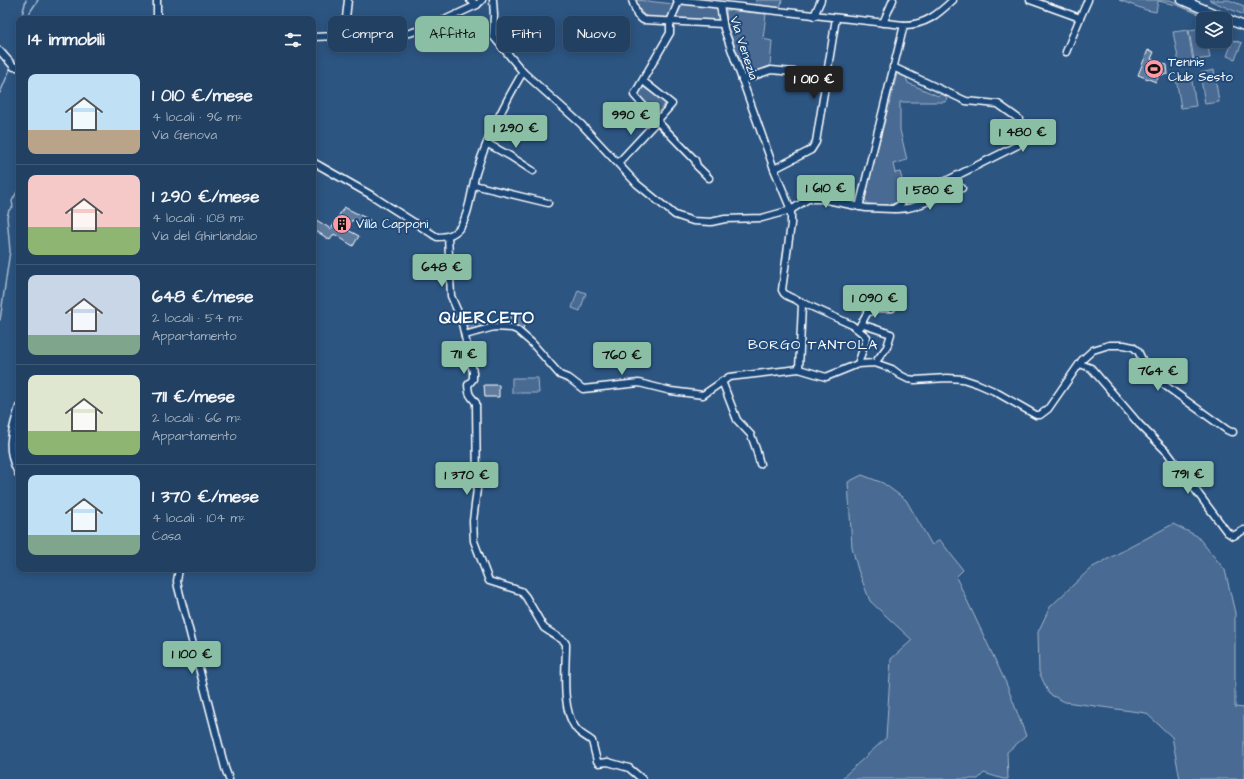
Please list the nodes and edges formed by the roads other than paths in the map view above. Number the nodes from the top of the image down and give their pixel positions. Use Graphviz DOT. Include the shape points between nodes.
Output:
graph roads {
  1 [pos="157,0"];
  2 [pos="348,0"];
  3 [pos="470,0"];
  4 [pos="482,0"];
  5 [pos="492,0"];
  6 [pos="632,0"];
  7 [pos="678,0"];
  8 [pos="821,0"];
  9 [pos="893,0"];
  10 [pos="953,0"];
  11 [pos="1030,0"];
  12 [pos="1088,0"];
  13 [pos="1182,0"];
  14 [pos="720,4"];
  15 [pos="477,5"];
  16 [pos="157,16"];
  17 [pos="346,16"];
  18 [pos="814,16"];
  19 [pos="836,18"];
  20 [pos="1080,18"];
  21 [pos="670,22"];
  22 [pos="883,23"];
  23 [pos="723,24"];
  24 [pos="904,25"];
  25 [pos="1244,26"];
  26 [pos="407,33"];
  27 [pos="316,36"];
  28 [pos="328,36"];
  29 [pos="0,51"];
  30 [pos="1066,52"];
  31 [pos="16,67"];
  32 [pos="894,67"];
  33 [pos="523,72"];
  34 [pos="827,75"];
  35 [pos="742,80"];
  36 [pos="644,81"];
  37 [pos="657,121"];
  38 [pos="488,144"];
  39 [pos="618,163"];
  40 [pos="316,164"];
  41 [pos="774,169"];
  42 [pos="533,171"];
  43 [pos="709,178"];
  44 [pos="474,185"];
  45 [pos="962,188"];
  46 [pos="548,203"];
  47 [pos="859,207"];
  48 [pos="893,209"];
  49 [pos="791,210"];
  50 [pos="448,236"];
  51 [pos="802,302"];
  52 [pos="892,308"];
  53 [pos="860,327"];
  54 [pos="465,335"];
  55 [pos="875,363"];
  56 [pos="858,364"];
  57 [pos="1080,364"];
  58 [pos="799,369"];
  59 [pos="722,381"];
  60 [pos="16,419"];
  61 [pos="1233,432"];
  62 [pos="760,464"];
  63 [pos="16,468"];
  64 [pos="1244,530"];
  65 [pos="179,572"];
  66 [pos="229,779"];
  67 [pos="642,779"];
  1 -- 16 [label="street"];
  2 -- 17 [label="street"];
  3 -- 15 [label="street"];
  4 -- 15 [label="street"];
  5 -- 33 [label="street" via="493,36"];
  6 -- 21 [label="street" via="641,19"];
  7 -- 14 [label="street"];
  7 -- 21 [label="street"];
  8 -- 18 [label="street"];
  9 -- 22 [label="street"];
  10 -- 24 [label="street" via="929,20 916,25"];
  11 -- 20 [label="street"];
  12 -- 20 [label="street"];
  13 -- 25 [label="main road"];
  14 -- 18 [label="street"];
  14 -- 23 [label="street, Via Venezia"];
  15 -- 26 [label="street" via="431,26"];
  18 -- 19 [label="street"];
  19 -- 22 [label="street"];
  19 -- 34 [label="street"];
  20 -- 30 [label="street"];
  21 -- 23 [label="street"];
  21 -- 36 [label="street" via="670,33"];
  22 -- 24 [label="street"];
  23 -- 35 [label="street, Via Venezia"];
  24 -- 32 [label="street"];
  27 -- 28 [label="street"];
  29 -- 31 [label="street"];
  32 -- 47 [label="street"];
  32 -- 48 [label="street" via="966,101 998,104 1019,119 1020,138 1016,147 946,181 912,191"];
  33 -- 38 [label="street"];
  33 -- 39 [label="street" via="581,124"];
  34 -- 35 [label="street" via="771,70"];
  34 -- 41 [label="street" via="816,142 811,150"];
  35 -- 41 [label="street, Via Venezia"];
  36 -- 37 [label="street" via="634,95"];
  36 -- 37 [label="street" via="672,104"];
  37 -- 39 [label="street"];
  37 -- 43 [label="street"];
  38 -- 42 [label="street"];
  38 -- 44 [label="street" via="477,170"];
  39 -- 49 [label="street" via="653,198 675,215 693,221 762,218"];
  40 -- 50 [label="street" via="437,237"];
  41 -- 49 [label="street, Via Venezia"];
  44 -- 46 [label="street"];
  44 -- 50 [label="street" via="461,226"];
  45 -- 48 [label="street" via="914,208"];
  47 -- 48 [label="street"];
  47 -- 49 [label="street" via="822,199 808,199"];
  49 -- 51 [label="street" via="782,290 786,295"];
  50 -- 54 [label="street" via="451,296"];
  51 -- 53 [label="street"];
  51 -- 58 [label="street"];
  52 -- 53 [label="street" via="878,308 866,313"];
  53 -- 55 [label="street" via="890,334 887,347"];
  53 -- 56 [label="street" via="867,337"];
  54 -- 59 [label="street" via="494,328 517,330 532,343 560,376 570,379 583,389 639,383 703,395"];
  54 -- 67 [label="street" via="473,372 468,392 476,403 478,424 474,541 483,568 489,581 524,594 544,628 566,644 569,716 576,729 592,741 597,761 629,768"];
  55 -- 56 [label="street"];
  55 -- 57 [label="street" via="892,369 908,379 963,379 994,391 1036,415 1048,409"];
  56 -- 58 [label="street" via="826,377"];
  57 -- 61 [label="street" via="1087,355 1100,347 1133,347 1138,351 1149,374"];
  57 -- 64 [label="street" via="1091,368 1167,452 1227,532 1233,536"];
  58 -- 59 [label="street" via="745,374"];
  59 -- 62 [label="street" via="737,420 751,435"];
  60 -- 63 [label="street" via="10,443"];
  65 -- 66 [label="street" via="177,582"];
}
